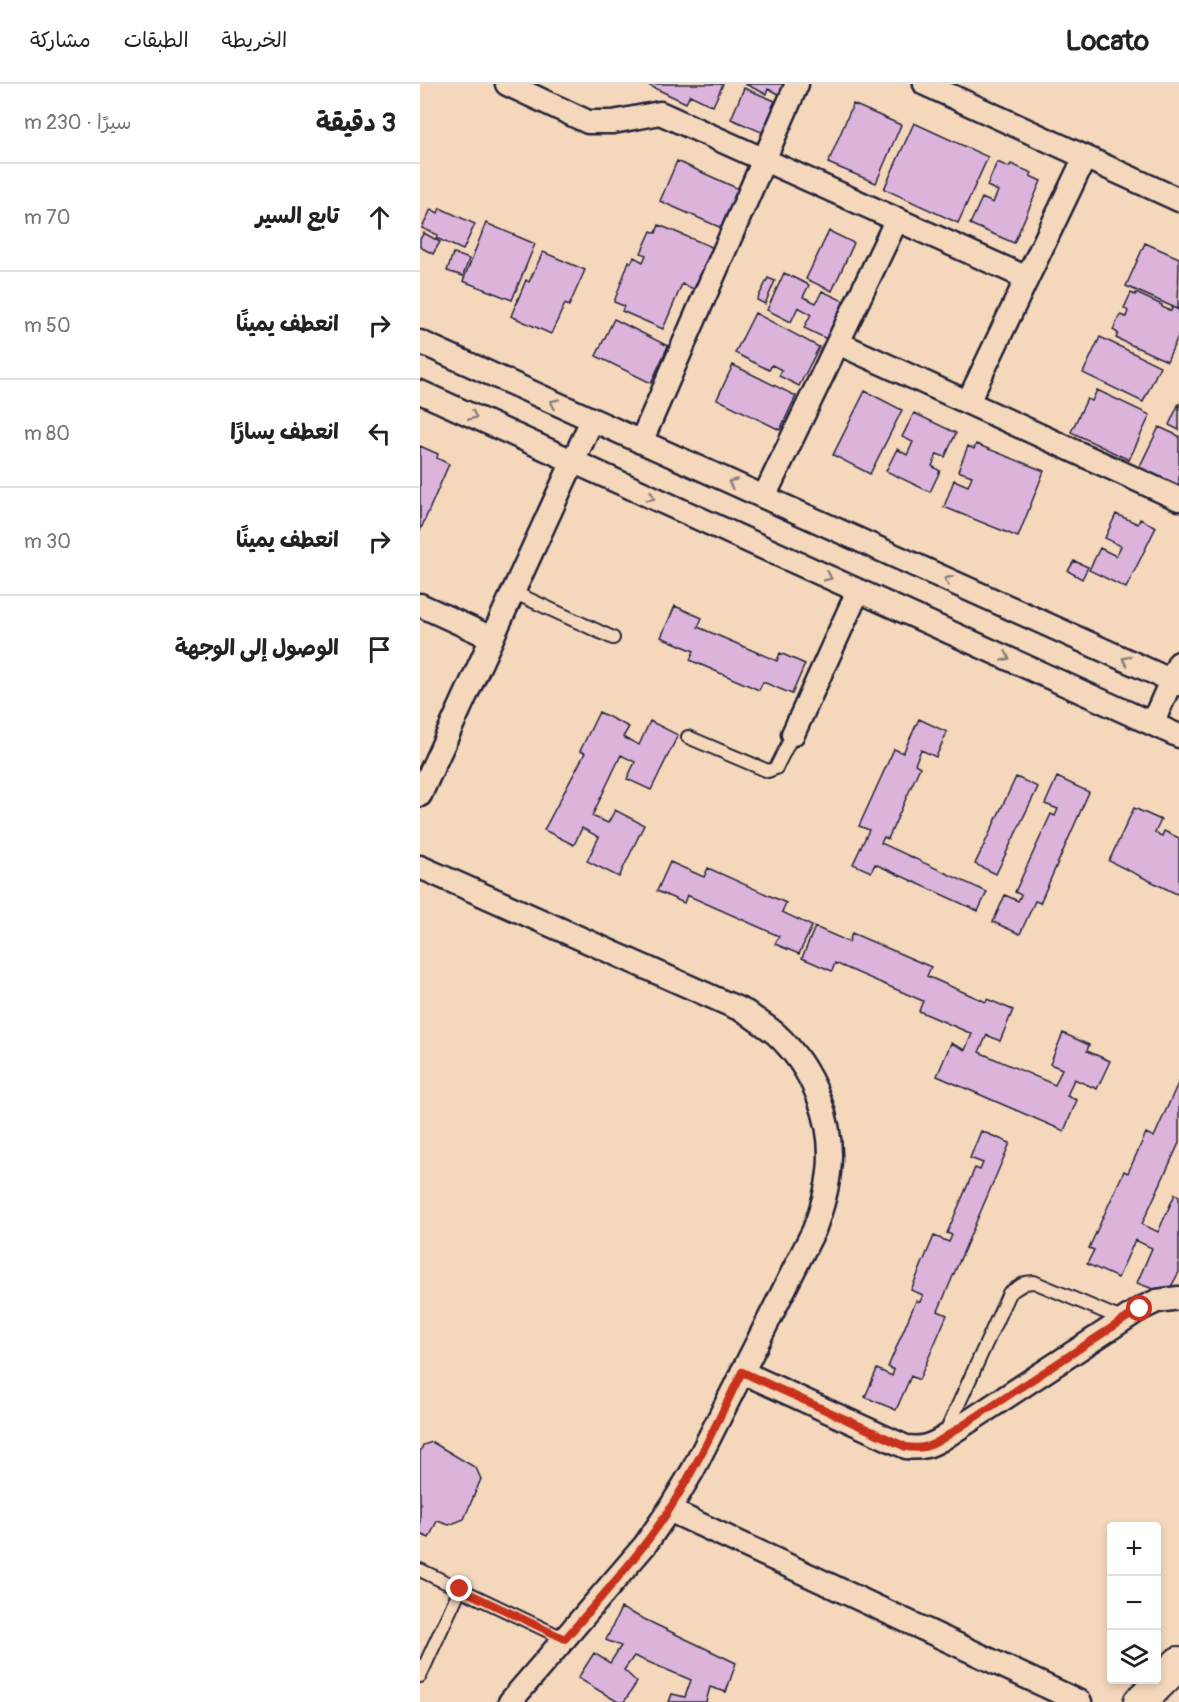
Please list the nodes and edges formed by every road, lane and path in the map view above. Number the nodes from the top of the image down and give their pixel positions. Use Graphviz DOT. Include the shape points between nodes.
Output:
graph roads {
  1 [pos="507,84"];
  2 [pos="797,84"];
  3 [pos="925,84"];
  4 [pos="1085,157"];
  5 [pos="764,160"];
  6 [pos="1179,200"];
  7 [pos="897,219"];
  8 [pos="1027,278"];
  9 [pos="420,342"];
  10 [pos="838,343"];
  11 [pos="420,392"];
  12 [pos="968,402"];
  13 [pos="592,420"];
  14 [pos="641,442"];
  15 [pos="573,461"];
  16 [pos="764,498"];
  17 [pos="1179,499"];
  18 [pos="858,591"];
  19 [pos="513,592"];
  20 [pos="420,605"];
  21 [pos="492,638"];
  22 [pos="613,638"];
  23 [pos="1176,676"];
  24 [pos="1152,723"];
  25 [pos="793,734"];
  26 [pos="1179,735"];
  27 [pos="688,737"];
  28 [pos="420,795"];
  29 [pos="420,867"];
  30 [pos="1179,1298"];
  31 [pos="1124,1320"];
  32 [pos="742,1372"];
  33 [pos="942,1439"];
  34 [pos="669,1510"];
  35 [pos="420,1569"];
  36 [pos="460,1589"];
  37 [pos="565,1639"];
  38 [pos="1179,1663"];
  39 [pos="420,1676"];
  40 [pos="510,1702"];
  41 [pos="1080,1702"];
  42 [pos="1140,1702"];
  1 -- 5 [label="street" via="588,122 613,122 660,113"];
  2 -- 5 [label="street"];
  3 -- 4 [label="street"];
  4 -- 6 [label="street"];
  4 -- 8 [label="street"];
  5 -- 7 [label="street"];
  5 -- 14 [label="street"];
  7 -- 8 [label="street"];
  7 -- 10 [label="street"];
  8 -- 12 [label="street"];
  13 -- 9 [label="street, one-way"];
  10 -- 12 [label="street"];
  10 -- 16 [label="street"];
  11 -- 15 [label="street, one-way"];
  12 -- 17 [label="street"];
  13 -- 14 [label="street"];
  13 -- 15 [label="street"];
  16 -- 14 [label="street, one-way"];
  15 -- 18 [label="street, one-way"];
  15 -- 19 [label="street"];
  23 -- 16 [label="street, one-way"];
  18 -- 24 [label="street, one-way"];
  18 -- 25 [label="street"];
  19 -- 21 [label="street"];
  19 -- 22 [label="lane"];
  20 -- 21 [label="street"];
  21 -- 28 [label="street"];
  23 -- 24 [label="street"];
  24 -- 26 [label="street"];
  25 -- 27 [label="lane" via="776,768 768,771"];
  29 -- 32 [label="street" via="746,1012 776,1035 801,1063 819,1097 828,1133 830,1170 814,1230"];
  30 -- 31 [label="street" via="1157,1301"];
  31 -- 33 [label="street"];
  31 -- 33 [label="lane" via="1035,1282 1017,1287 1009,1293"];
  32 -- 33 [label="street" via="906,1447 919,1449"];
  32 -- 34 [label="street"];
  34 -- 37 [label="street" via="645,1545"];
  34 -- 41 [label="street"];
  35 -- 36 [label="lane"];
  36 -- 37 [label="lane"];
  36 -- 39 [label="lane"];
  37 -- 40 [label="street"];
  38 -- 42 [label="street"];
}
